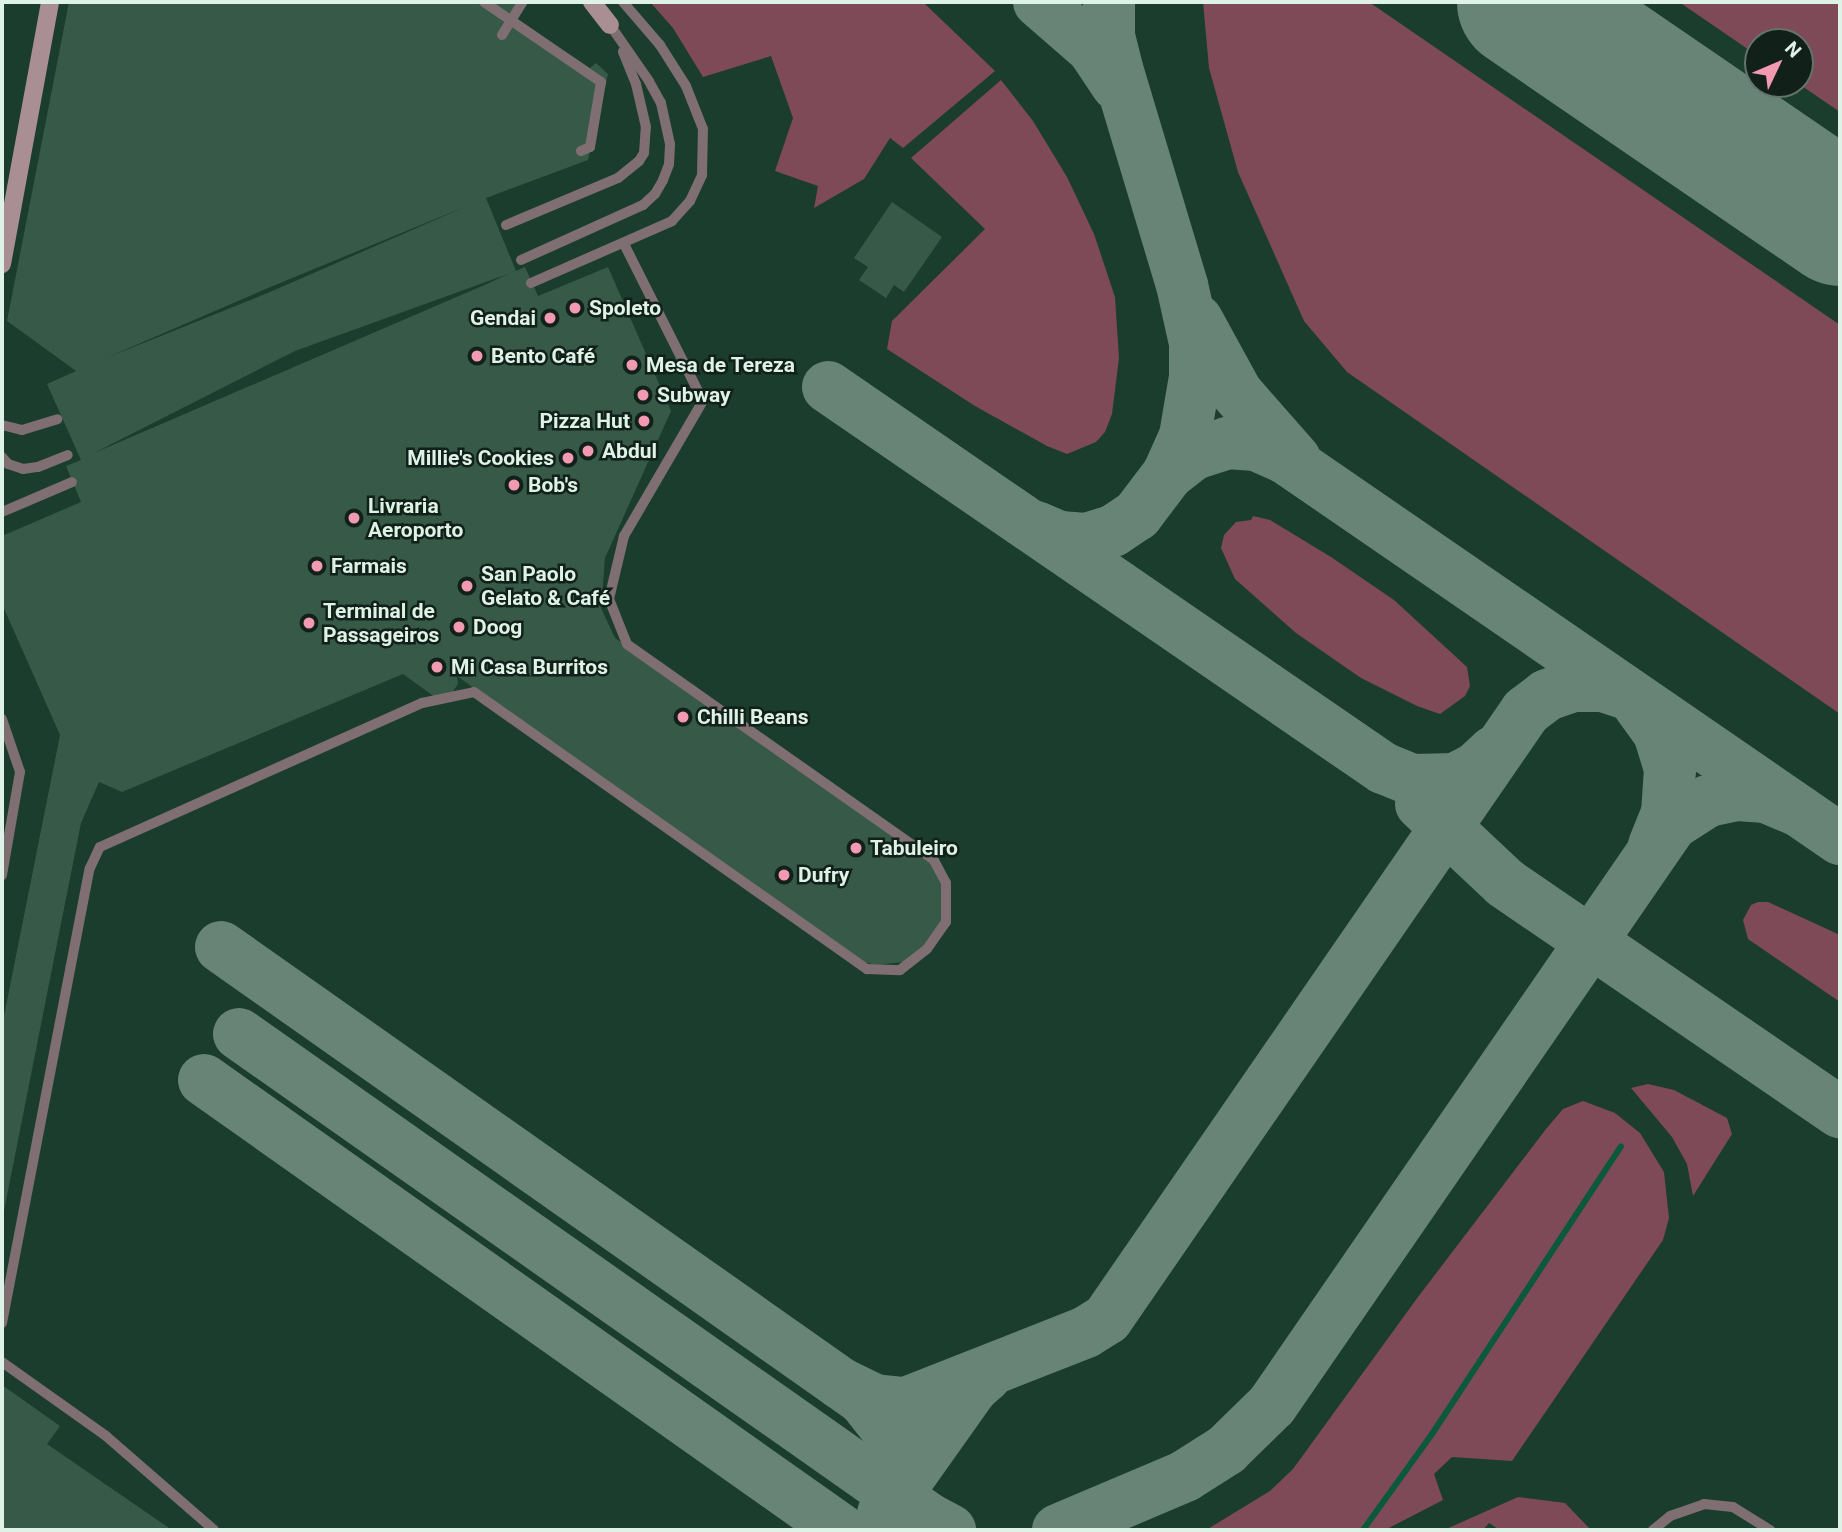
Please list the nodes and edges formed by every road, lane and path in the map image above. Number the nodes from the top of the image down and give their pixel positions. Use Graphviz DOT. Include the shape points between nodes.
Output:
graph roads {
  1 [pos="50,2"];
  2 [pos="484,2"];
  3 [pos="523,2"];
  4 [pos="592,2"];
  5 [pos="624,2"];
  6 [pos="512,21"];
  7 [pos="610,24"];
  8 [pos="502,35"];
  9 [pos="581,151"];
  10 [pos="506,225"];
  11 [pos="624,244"];
  12 [pos="522,260"];
  13 [pos="2,264"];
  14 [pos="531,283"];
  15 [pos="57,419"];
  16 [pos="2,425"];
  17 [pos="68,455"];
  18 [pos="2,457"];
  19 [pos="72,482"];
  20 [pos="2,512"];
  21 [pos="2,719"];
  22 [pos="2,875"];
  23 [pos="2,1323"];
  24 [pos="2,1362"];
  25 [pos="1655,1528"];
  26 [pos="214,1530"];
  27 [pos="1770,1530"];
  1 -- 13 [label="main road"];
  2 -- 6 [label="lane"];
  3 -- 6 [label="lane"];
  4 -- 7 [label="main road"];
  5 -- 11 [label="lane" via="687,86 704,144 702,175 682,212"];
  6 -- 8 [label="lane"];
  6 -- 9 [label="lane" via="601,82 590,147"];
  7 -- 10 [label="lane" via="644,110 644,153 618,178"];
  7 -- 12 [label="lane" via="660,103 670,144 669,164 655,194 643,205"];
  11 -- 14 [label="lane"];
  11 -- 23 [label="lane" via="702,401 624,536 609,599 627,644 934,860 946,883 946,922 927,949 900,970 867,969 474,692 422,704 100,847 90,868"];
  15 -- 16 [label="lane" via="22,430"];
  17 -- 18 [label="lane" via="23,469"];
  19 -- 20 [label="lane"];
  21 -- 22 [label="lane" via="20,772"];
  24 -- 26 [label="lane" via="106,1436"];
  25 -- 27 [label="lane" via="1686,1508 1721,1504"];
}
